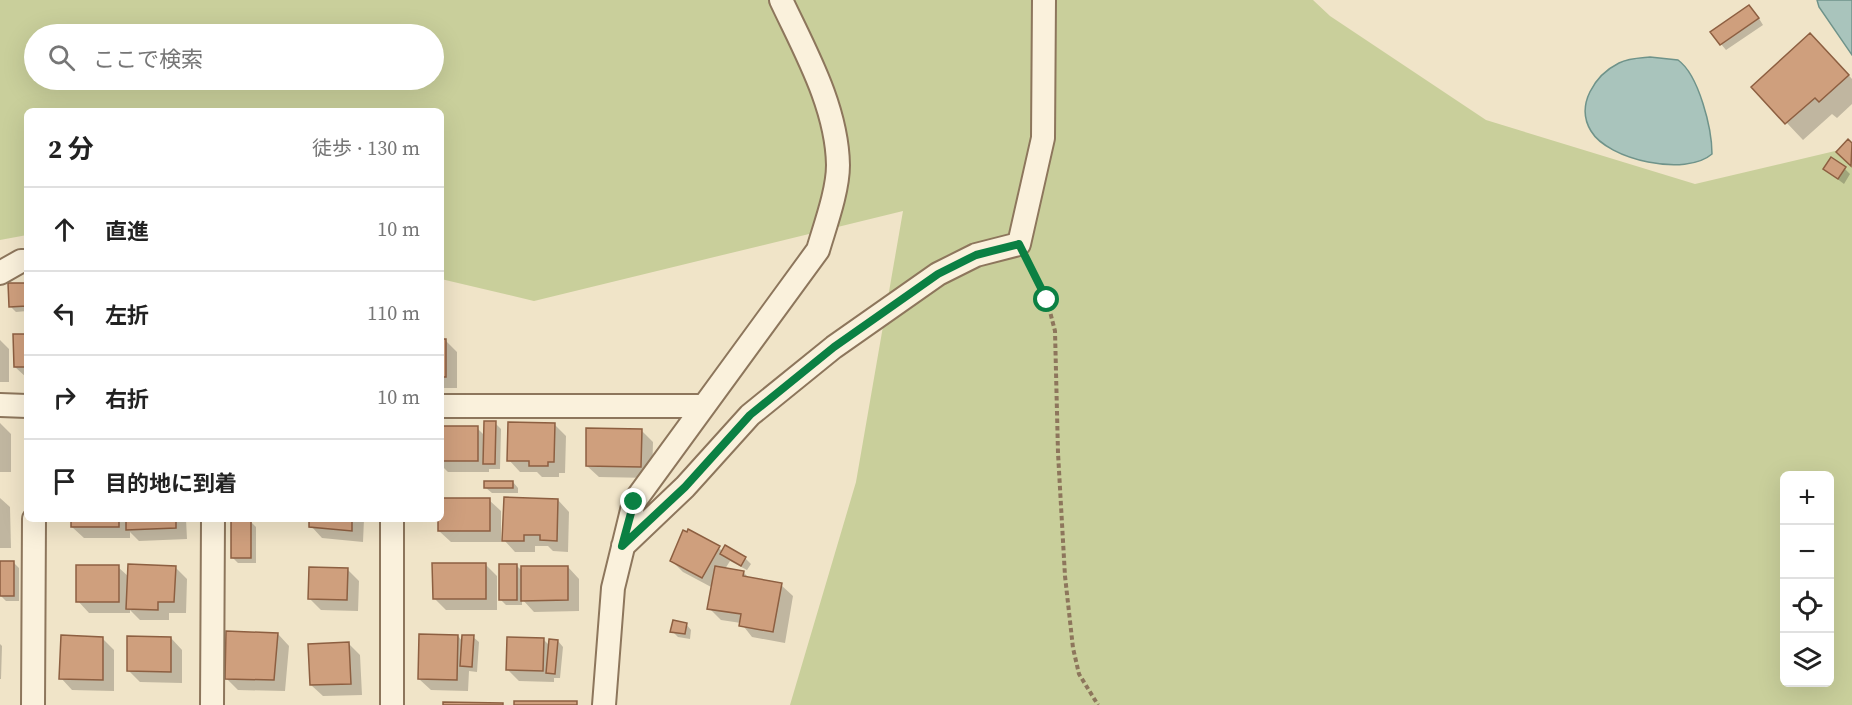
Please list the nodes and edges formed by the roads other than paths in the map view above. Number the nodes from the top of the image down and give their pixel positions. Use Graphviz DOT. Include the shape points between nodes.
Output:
graph roads {
  1 [pos="781,0"];
  2 [pos="1044,0"];
  3 [pos="24,261"];
  4 [pos="0,273"];
  5 [pos="0,405"];
  6 [pos="24,406"];
  7 [pos="444,406"];
  8 [pos="702,406"];
  9 [pos="34,522"];
  10 [pos="213,522"];
  11 [pos="392,522"];
  12 [pos="622,546"];
  13 [pos="33,705"];
  14 [pos="212,705"];
  15 [pos="392,705"];
  16 [pos="604,705"];
  1 -- 8 [label="street" via="829,109 838,166 818,250"];
  2 -- 12 [label="street" via="1043,138 1019,244 976,255 938,274 834,347 750,415 685,487"];
  3 -- 4 [label="street"];
  5 -- 6 [label="street"];
  7 -- 8 [label="street"];
  8 -- 12 [label="street" via="634,502"];
  9 -- 13 [label="street"];
  10 -- 14 [label="street"];
  11 -- 15 [label="street"];
  12 -- 16 [label="street" via="613,588"];
}
